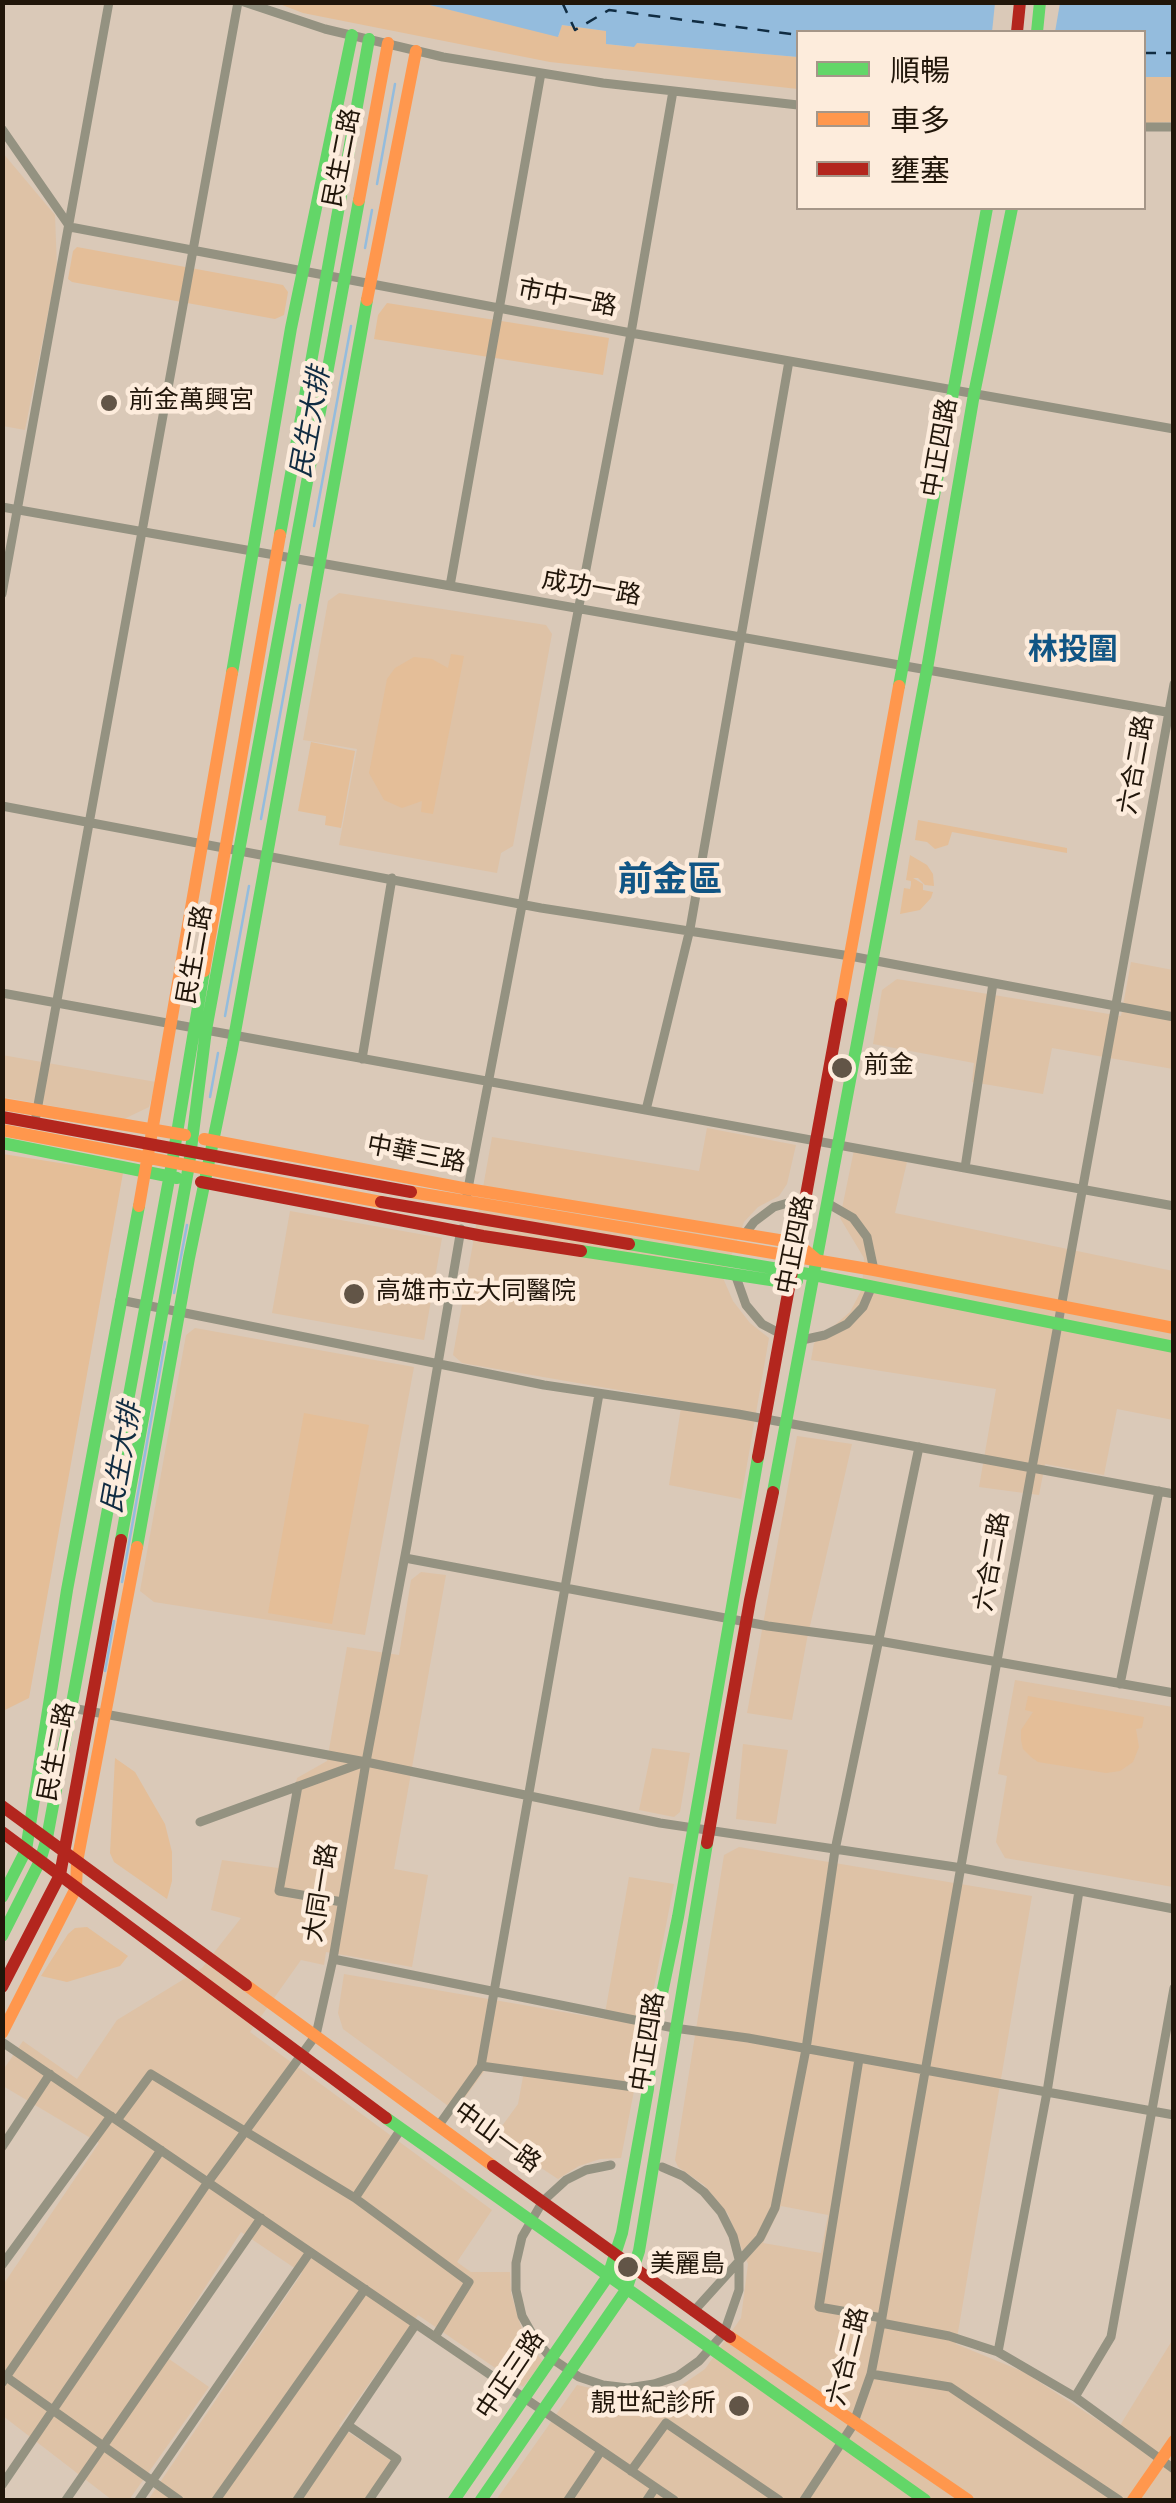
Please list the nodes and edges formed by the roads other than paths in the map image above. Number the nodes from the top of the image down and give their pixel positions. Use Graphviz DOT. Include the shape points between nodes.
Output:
graph roads {
  1 [pos="109,2"];
  2 [pos="241,2"];
  3 [pos="1020,2"];
  4 [pos="1040,2"];
  5 [pos="1017,30"];
  6 [pos="1037,30"];
  7 [pos="352,35"];
  8 [pos="370,39"];
  9 [pos="388,44"];
  10 [pos="416,50"];
  11 [pos="541,72"];
  12 [pos="673,91"];
  13 [pos="796,105"];
  14 [pos="1146,127"];
  15 [pos="1174,128"];
  16 [pos="2,129"];
  17 [pos="987,210"];
  18 [pos="1012,210"];
  19 [pos="70,227"];
  20 [pos="193,252"];
  21 [pos="303,272"];
  22 [pos="327,278"];
  23 [pos="344,280"];
  24 [pos="370,285"];
  25 [pos="499,308"];
  26 [pos="631,334"];
  27 [pos="790,361"];
  28 [pos="952,391"];
  29 [pos="974,394"];
  30 [pos="1174,429"];
  31 [pos="2,506"];
  32 [pos="18,509"];
  33 [pos="142,530"];
  34 [pos="254,551"];
  35 [pos="276,555"];
  36 [pos="293,558"];
  37 [pos="320,563"];
  38 [pos="450,586"];
  39 [pos="2,594"];
  40 [pos="578,608"];
  41 [pos="742,637"];
  42 [pos="900,666"];
  43 [pos="926,669"];
  44 [pos="1174,684"];
  45 [pos="1170,713"];
  46 [pos="2,806"];
  47 [pos="90,822"];
  48 [pos="204,842"];
  49 [pos="232,848"];
  50 [pos="266,855"];
  51 [pos="392,878"];
  52 [pos="520,903"];
  53 [pos="690,929"];
  54 [pos="850,956"];
  55 [pos="871,961"];
  56 [pos="992,984"];
  57 [pos="2,993"];
  58 [pos="57,1003"];
  59 [pos="1115,1006"];
  60 [pos="1174,1017"];
  61 [pos="170,1024"];
  62 [pos="200,1029"];
  63 [pos="234,1035"];
  64 [pos="362,1059"];
  65 [pos="487,1082"];
  66 [pos="2,1104"];
  67 [pos="646,1110"];
  68 [pos="2,1117"];
  69 [pos="34,1129"];
  70 [pos="2,1130"];
  71 [pos="152,1136"];
  72 [pos="176,1141"];
  73 [pos="816,1141"];
  74 [pos="2,1143"];
  75 [pos="838,1145"];
  76 [pos="210,1154"];
  77 [pos="190,1158"];
  78 [pos="146,1165"];
  79 [pos="964,1168"];
  80 [pos="171,1170"];
  81 [pos="205,1183"];
  82 [pos="1083,1190"];
  83 [pos="466,1195"];
  84 [pos="805,1198"];
  85 [pos="827,1203"];
  86 [pos="1174,1206"];
  87 [pos="462,1224"];
  88 [pos="745,1234"];
  89 [pos="816,1260"];
  90 [pos="793,1264"];
  91 [pos="874,1270"];
  92 [pos="736,1274"];
  93 [pos="814,1275"];
  94 [pos="872,1286"];
  95 [pos="120,1300"];
  96 [pos="145,1305"];
  97 [pos="1062,1306"];
  98 [pos="162,1308"];
  99 [pos="180,1311"];
  100 [pos="1059,1325"];
  101 [pos="1174,1328"];
  102 [pos="781,1334"];
  103 [pos="802,1340"];
  104 [pos="1174,1347"];
  105 [pos="436,1364"];
  106 [pos="599,1394"];
  107 [pos="766,1419"];
  108 [pos="786,1423"];
  109 [pos="918,1447"];
  110 [pos="1031,1468"];
  111 [pos="1160,1491"];
  112 [pos="1174,1494"];
  113 [pos="405,1558"];
  114 [pos="564,1586"];
  115 [pos="728,1618"];
  116 [pos="747,1621"];
  117 [pos="879,1642"];
  118 [pos="996,1662"];
  119 [pos="1120,1684"];
  120 [pos="1174,1693"];
  121 [pos="50,1704"];
  122 [pos="70,1708"];
  123 [pos="90,1712"];
  124 [pos="106,1715"];
  125 [pos="366,1762"];
  126 [pos="298,1786"];
  127 [pos="528,1795"];
  128 [pos="2,1806"];
  129 [pos="200,1822"];
  130 [pos="30,1826"];
  131 [pos="693,1828"];
  132 [pos="710,1830"];
  133 [pos="2,1832"];
  134 [pos="46,1838"];
  135 [pos="26,1850"];
  136 [pos="835,1850"];
  137 [pos="64,1852"];
  138 [pos="40,1861"];
  139 [pos="76,1862"];
  140 [pos="962,1868"];
  141 [pos="60,1875"];
  142 [pos="76,1888"];
  143 [pos="1079,1891"];
  144 [pos="2,1896"];
  145 [pos="342,1902"];
  146 [pos="1174,1909"];
  147 [pos="2,1936"];
  148 [pos="333,1959"];
  149 [pos="2,1987"];
  150 [pos="1174,1988"];
  151 [pos="493,1991"];
  152 [pos="655,2024"];
  153 [pos="674,2028"];
  154 [pos="2,2034"];
  155 [pos="316,2035"];
  156 [pos="2,2042"];
  157 [pos="806,2049"];
  158 [pos="300,2058"];
  159 [pos="859,2058"];
  160 [pos="481,2066"];
  161 [pos="926,2070"];
  162 [pos="50,2074"];
  163 [pos="648,2089"];
  164 [pos="1047,2092"];
  165 [pos="1152,2111"];
  166 [pos="1174,2115"];
  167 [pos="114,2118"];
  168 [pos="438,2125"];
  169 [pos="401,2129"];
  170 [pos="246,2132"];
  171 [pos="2,2147"];
  172 [pos="162,2150"];
  173 [pos="611,2165"];
  174 [pos="662,2168"];
  175 [pos="208,2182"];
  176 [pos="355,2198"];
  177 [pos="543,2201"];
  178 [pos="261,2218"];
  179 [pos="529,2220"];
  180 [pos="310,2252"];
  181 [pos="615,2256"];
  182 [pos="739,2259"];
  183 [pos="2,2265"];
  184 [pos="634,2268"];
  185 [pos="608,2276"];
  186 [pos="364,2289"];
  187 [pos="626,2290"];
  188 [pos="692,2312"];
  189 [pos="882,2320"];
  190 [pos="416,2324"];
  191 [pos="724,2333"];
  192 [pos="435,2337"];
  193 [pos="712,2350"];
  194 [pos="998,2352"];
  195 [pos="551,2358"];
  196 [pos="569,2372"];
  197 [pos="871,2374"];
  198 [pos="4,2378"];
  199 [pos="1075,2397"];
  200 [pos="524,2398"];
  201 [pos="52,2410"];
  202 [pos="542,2410"];
  203 [pos="853,2425"];
  204 [pos="349,2426"];
  205 [pos="1174,2441"];
  206 [pos="843,2444"];
  207 [pos="104,2447"];
  208 [pos="601,2450"];
  209 [pos="1160,2460"];
  210 [pos="1174,2469"];
  211 [pos="631,2471"];
  212 [pos="152,2482"];
  213 [pos="2,2485"];
  214 [pos="655,2488"];
  215 [pos="66,2500"];
  216 [pos="139,2500"];
  217 [pos="178,2500"];
  218 [pos="216,2500"];
  219 [pos="297,2500"];
  220 [pos="369,2500"];
  221 [pos="454,2500"];
  222 [pos="480,2500"];
  223 [pos="568,2500"];
  224 [pos="646,2500"];
  225 [pos="674,2500"];
  226 [pos="779,2500"];
  227 [pos="804,2500"];
  228 [pos="925,2500"];
  229 [pos="968,2500"];
  230 [pos="1119,2500"];
  231 [pos="1132,2500"];
  1 -- 19 [label="street"];
  2 -- 7 [label="street"];
  2 -- 20 [label="street"];
  3 -- 5 [label="main road"];
  4 -- 6 [label="main road"];
  7 -- 8 [label="street"];
  7 -- 21 [label="main road"];
  8 -- 9 [label="street"];
  8 -- 22 [label="main road, 民生二路"];
  9 -- 10 [label="street"];
  9 -- 23 [label="main road, 民生二路"];
  10 -- 11 [label="street"];
  10 -- 24 [label="main road"];
  11 -- 12 [label="street"];
  11 -- 25 [label="street"];
  12 -- 13 [label="street"];
  12 -- 26 [label="street, 大同一路"];
  14 -- 15 [label="street"];
  16 -- 19 [label="street"];
  17 -- 28 [label="main road, 中正四路"];
  18 -- 29 [label="main road, 中正四路"];
  19 -- 20 [label="street, 市中一路"];
  19 -- 32 [label="street"];
  20 -- 21 [label="street, 市中一路"];
  20 -- 33 [label="street"];
  21 -- 22 [label="street, 市中一路"];
  21 -- 34 [label="main road"];
  22 -- 23 [label="street, 市中一路"];
  22 -- 35 [label="main road, 民生二路"];
  23 -- 24 [label="street, 市中一路"];
  23 -- 36 [label="main road, 民生二路"];
  24 -- 25 [label="street, 市中一路"];
  24 -- 37 [label="main road"];
  25 -- 26 [label="street, 市中一路"];
  25 -- 38 [label="street"];
  26 -- 27 [label="street, 市中一路"];
  26 -- 40 [label="street, 大同一路"];
  27 -- 28 [label="street, 市中一路"];
  27 -- 41 [label="street"];
  28 -- 29 [label="street, 市中一路"];
  28 -- 42 [label="main road, 中正四路"];
  29 -- 30 [label="street, 市中一路"];
  29 -- 43 [label="main road, 中正四路"];
  31 -- 32 [label="street, 成功一路"];
  32 -- 33 [label="street, 成功一路"];
  32 -- 39 [label="street"];
  33 -- 34 [label="street, 成功一路"];
  33 -- 47 [label="street"];
  34 -- 35 [label="street, 成功一路"];
  34 -- 48 [label="main road"];
  35 -- 36 [label="street, 成功一路"];
  35 -- 49 [label="main road, 民生二路"];
  36 -- 37 [label="street, 成功一路"];
  36 -- 49 [label="main road, 民生二路"];
  37 -- 38 [label="street, 成功一路"];
  37 -- 50 [label="main road"];
  38 -- 40 [label="street, 成功一路"];
  40 -- 41 [label="street, 成功一路"];
  40 -- 52 [label="street, 大同一路"];
  41 -- 42 [label="street, 成功一路"];
  41 -- 53 [label="street"];
  42 -- 43 [label="street, 成功一路"];
  42 -- 54 [label="main road, 中正四路"];
  43 -- 45 [label="street, 成功一路"];
  43 -- 55 [label="main road, 中正四路"];
  44 -- 45 [label="street, 六合二路"];
  45 -- 59 [label="street, 六合二路"];
  46 -- 47 [label="street"];
  47 -- 48 [label="street"];
  47 -- 58 [label="street"];
  48 -- 49 [label="street"];
  48 -- 61 [label="main road"];
  49 -- 50 [label="street"];
  49 -- 62 [label="main road, 民生二路"];
  50 -- 51 [label="street"];
  50 -- 63 [label="main road"];
  51 -- 52 [label="street"];
  51 -- 64 [label="street"];
  52 -- 53 [label="street"];
  52 -- 65 [label="street, 大同一路"];
  53 -- 54 [label="street"];
  53 -- 67 [label="street"];
  54 -- 55 [label="street"];
  54 -- 73 [label="main road, 中正四路"];
  55 -- 56 [label="street"];
  55 -- 75 [label="main road, 中正四路"];
  56 -- 59 [label="street"];
  56 -- 79 [label="street"];
  57 -- 58 [label="street"];
  58 -- 61 [label="street"];
  58 -- 69 [label="street"];
  59 -- 60 [label="street"];
  59 -- 82 [label="street, 六合二路"];
  61 -- 62 [label="street"];
  61 -- 71 [label="main road"];
  62 -- 63 [label="street"];
  62 -- 72 [label="main road, 民生二路"];
  62 -- 77 [label="main road, 民生二路"];
  63 -- 64 [label="street"];
  63 -- 76 [label="main road"];
  64 -- 65 [label="street"];
  65 -- 67 [label="street"];
  65 -- 83 [label="street, 大同一路"];
  66 -- 69 [label="main road, 中華三路"];
  67 -- 73 [label="street"];
  68 -- 69 [label="main road, 中華三路"];
  69 -- 70 [label="main road, 中華三路"];
  69 -- 71 [label="main road, 中華三路"];
  69 -- 74 [label="main road, 中華三路"];
  69 -- 78 [label="main road, 中華三路"];
  71 -- 72 [label="main road, 中華三路"];
  71 -- 78 [label="main road"];
  72 -- 77 [label="main road, 中華三路"];
  72 -- 80 [label="main road, 民生二路"];
  73 -- 75 [label="street"];
  73 -- 84 [label="main road, 中正四路"];
  75 -- 79 [label="street"];
  75 -- 85 [label="main road, 中正四路"];
  76 -- 77 [label="main road, 中華三路"];
  76 -- 77 [label="main road, 中華三路"];
  76 -- 81 [label="main road"];
  76 -- 83 [label="main road, 中華三路"];
  76 -- 87 [label="main road, 中華三路"];
  77 -- 80 [label="main road, 中華三路"];
  77 -- 81 [label="main road, 中華三路"];
  77 -- 98 [label="main road, 民生二路"];
  78 -- 80 [label="main road, 中華三路"];
  78 -- 95 [label="main road"];
  79 -- 82 [label="street"];
  80 -- 96 [label="main road, 民生二路"];
  81 -- 87 [label="main road, 中華三路"];
  81 -- 99 [label="main road"];
  82 -- 86 [label="street"];
  82 -- 97 [label="street, 六合二路"];
  83 -- 87 [label="street, 大同一路"];
  83 -- 88 [label="main road, 中華三路"];
  83 -- 90 [label="main road, 中華三路"];
  84 -- 88 [label="street" via="774,1207"];
  84 -- 90 [label="main road, 中正四路"];
  85 -- 89 [label="main road, 中正四路"];
  85 -- 91 [label="street" via="853,1218 867,1237"];
  87 -- 90 [label="main road, 中華三路"];
  87 -- 92 [label="main road, 中華三路"];
  87 -- 105 [label="street, 大同一路"];
  88 -- 90 [label="main road, 中華三路"];
  89 -- 90 [label="main road, 中華三路"];
  89 -- 91 [label="main road, 中華三路"];
  89 -- 93 [label="main road, 中正四路"];
  90 -- 92 [label="main road, 中華三路"];
  90 -- 93 [label="main road, 中華三路"];
  90 -- 102 [label="main road, 中正四路"];
  91 -- 97 [label="main road, 中華三路"];
  92 -- 102 [label="street" via="746,1305"];
  93 -- 94 [label="main road, 中華三路"];
  93 -- 103 [label="main road, 中正四路"];
  94 -- 100 [label="main road, 中華三路"];
  94 -- 103 [label="street" via="846,1324"];
  95 -- 96 [label="street"];
  95 -- 121 [label="main road"];
  96 -- 98 [label="street"];
  96 -- 122 [label="main road, 民生二路"];
  97 -- 100 [label="street, 六合二路"];
  97 -- 101 [label="main road, 中華三路"];
  98 -- 99 [label="street"];
  98 -- 123 [label="main road, 民生二路"];
  99 -- 105 [label="street"];
  99 -- 124 [label="main road"];
  100 -- 104 [label="main road, 中華三路"];
  100 -- 110 [label="street, 六合二路"];
  102 -- 107 [label="main road, 中正四路"];
  103 -- 108 [label="main road, 中正四路"];
  105 -- 106 [label="street"];
  105 -- 113 [label="street, 大同一路"];
  106 -- 107 [label="street"];
  106 -- 114 [label="street"];
  107 -- 108 [label="street"];
  107 -- 115 [label="main road, 中正四路"];
  108 -- 109 [label="street"];
  108 -- 116 [label="main road, 中正四路"];
  109 -- 110 [label="street"];
  109 -- 117 [label="street"];
  110 -- 111 [label="street"];
  110 -- 118 [label="street, 六合二路"];
  111 -- 112 [label="street"];
  111 -- 119 [label="street"];
  113 -- 114 [label="street"];
  113 -- 125 [label="street, 大同一路"];
  114 -- 115 [label="street"];
  114 -- 127 [label="street"];
  115 -- 116 [label="street"];
  115 -- 131 [label="main road, 中正四路"];
  116 -- 117 [label="street"];
  116 -- 132 [label="main road, 中正四路"];
  117 -- 118 [label="street"];
  117 -- 136 [label="street"];
  118 -- 119 [label="street"];
  118 -- 140 [label="street, 六合二路"];
  119 -- 120 [label="street"];
  121 -- 122 [label="street"];
  121 -- 130 [label="main road"];
  122 -- 123 [label="street"];
  122 -- 134 [label="main road, 民生二路"];
  123 -- 124 [label="street"];
  123 -- 137 [label="main road, 民生二路"];
  124 -- 125 [label="street"];
  124 -- 139 [label="main road"];
  125 -- 126 [label="street"];
  125 -- 127 [label="street"];
  125 -- 145 [label="street, 大同一路"];
  126 -- 129 [label="street"];
  126 -- 145 [label="street" via="279,1891"];
  127 -- 131 [label="street"];
  127 -- 151 [label="street"];
  128 -- 130 [label="main road, 中山一路"];
  130 -- 134 [label="main road, 中山一路"];
  130 -- 135 [label="main road"];
  131 -- 132 [label="street"];
  131 -- 152 [label="main road, 中正四路"];
  132 -- 136 [label="street"];
  132 -- 153 [label="main road, 中正四路"];
  133 -- 135 [label="main road, 中山一路"];
  134 -- 137 [label="main road, 中山一路"];
  134 -- 138 [label="main road, 民生二路"];
  135 -- 138 [label="main road, 中山一路"];
  135 -- 144 [label="main road"];
  136 -- 140 [label="street"];
  136 -- 157 [label="street"];
  137 -- 139 [label="main road, 中山一路"];
  137 -- 141 [label="main road, 民生二路"];
  138 -- 141 [label="main road, 中山一路"];
  138 -- 147 [label="main road, 民生二路"];
  139 -- 142 [label="main road"];
  139 -- 155 [label="main road, 中山一路"];
  140 -- 143 [label="street"];
  140 -- 161 [label="street, 六合二路"];
  141 -- 142 [label="main road, 中山一路"];
  141 -- 149 [label="main road, 民生二路"];
  142 -- 154 [label="main road"];
  142 -- 158 [label="main road, 中山一路"];
  143 -- 146 [label="street"];
  143 -- 164 [label="street"];
  145 -- 148 [label="street, 大同一路"];
  148 -- 151 [label="street"];
  148 -- 155 [label="street, 大同一路"];
  150 -- 165 [label="street"];
  151 -- 152 [label="street"];
  151 -- 160 [label="street"];
  152 -- 153 [label="street"];
  152 -- 163 [label="main road, 中正四路"];
  153 -- 157 [label="street"];
  153 -- 184 [label="main road, 中正四路"];
  155 -- 158 [label="street, 大同一路"];
  155 -- 168 [label="main road, 中山一路"];
  156 -- 162 [label="street"];
  157 -- 159 [label="street"];
  157 -- 182 [label="street" via="776,2208"];
  158 -- 169 [label="main road, 中山一路"];
  158 -- 170 [label="street, 大同一路"];
  159 -- 161 [label="street"];
  159 -- 189 [label="street" via="820,2307"];
  160 -- 163 [label="street"];
  160 -- 168 [label="street"];
  161 -- 164 [label="street"];
  161 -- 189 [label="street, 六合二路"];
  162 -- 167 [label="street"];
  162 -- 171 [label="street"];
  163 -- 181 [label="main road, 中正四路"];
  164 -- 165 [label="street"];
  164 -- 194 [label="street"];
  165 -- 166 [label="street"];
  165 -- 199 [label="street" via="1111,2337"];
  167 -- 170 [label="street" via="151,2074"];
  167 -- 172 [label="street"];
  167 -- 183 [label="street"];
  168 -- 177 [label="main road, 中山一路"];
  169 -- 176 [label="street"];
  169 -- 179 [label="main road, 中山一路"];
  170 -- 175 [label="street, 大同一路"];
  170 -- 176 [label="street"];
  172 -- 175 [label="street"];
  172 -- 198 [label="street"];
  173 -- 177 [label="street" via="586,2170"];
  174 -- 182 [label="street" via="683,2176 721,2212"];
  175 -- 178 [label="street"];
  175 -- 201 [label="street, 大同一路"];
  176 -- 192 [label="street" via="469,2282"];
  177 -- 179 [label="street"];
  177 -- 181 [label="main road, 中山一路"];
  178 -- 180 [label="street"];
  178 -- 207 [label="street"];
  179 -- 185 [label="main road, 中山一路"];
  179 -- 195 [label="street" via="516,2290 522,2316"];
  180 -- 186 [label="street"];
  180 -- 212 [label="street"];
  181 -- 184 [label="main road, 中山一路"];
  181 -- 185 [label="main road, 中正四路"];
  182 -- 188 [label="street"];
  182 -- 191 [label="street" via="739,2290"];
  184 -- 187 [label="main road, 中正四路"];
  184 -- 188 [label="main road, 中山一路"];
  185 -- 187 [label="main road, 中山一路"];
  185 -- 195 [label="main road, 中正三路"];
  186 -- 190 [label="street"];
  186 -- 218 [label="street"];
  187 -- 193 [label="main road, 中山一路"];
  187 -- 196 [label="main road, 中正三路"];
  188 -- 191 [label="main road, 中山一路"];
  189 -- 194 [label="street"];
  189 -- 197 [label="street, 六合二路"];
  190 -- 192 [label="street"];
  190 -- 204 [label="street"];
  191 -- 193 [label="street"];
  191 -- 203 [label="main road, 中山一路"];
  192 -- 200 [label="street"];
  193 -- 196 [label="street" via="678,2376 628,2388"];
  193 -- 206 [label="main road, 中山一路"];
  194 -- 199 [label="street"];
  195 -- 196 [label="street"];
  195 -- 200 [label="main road, 中正三路"];
  196 -- 202 [label="main road, 中正三路"];
  197 -- 203 [label="street, 六合二路"];
  197 -- 230 [label="street" via="950,2387"];
  198 -- 201 [label="street"];
  199 -- 209 [label="street"];
  200 -- 202 [label="street"];
  200 -- 221 [label="main road, 中正三路"];
  201 -- 207 [label="street"];
  201 -- 213 [label="street, 大同一路"];
  202 -- 208 [label="street"];
  202 -- 222 [label="main road, 中正三路"];
  203 -- 206 [label="street, 六合二路"];
  203 -- 229 [label="main road, 中山一路"];
  204 -- 219 [label="street"];
  204 -- 220 [label="street" via="397,2459"];
  205 -- 209 [label="main road"];
  206 -- 227 [label="street, 六合二路"];
  206 -- 228 [label="main road, 中山一路"];
  207 -- 212 [label="street"];
  207 -- 215 [label="street"];
  208 -- 211 [label="street"];
  208 -- 223 [label="street"];
  209 -- 210 [label="street"];
  209 -- 231 [label="main road"];
  211 -- 214 [label="street"];
  211 -- 226 [label="street" via="666,2423"];
  212 -- 216 [label="street"];
  212 -- 217 [label="street"];
  214 -- 224 [label="street"];
  214 -- 225 [label="street"];
}
